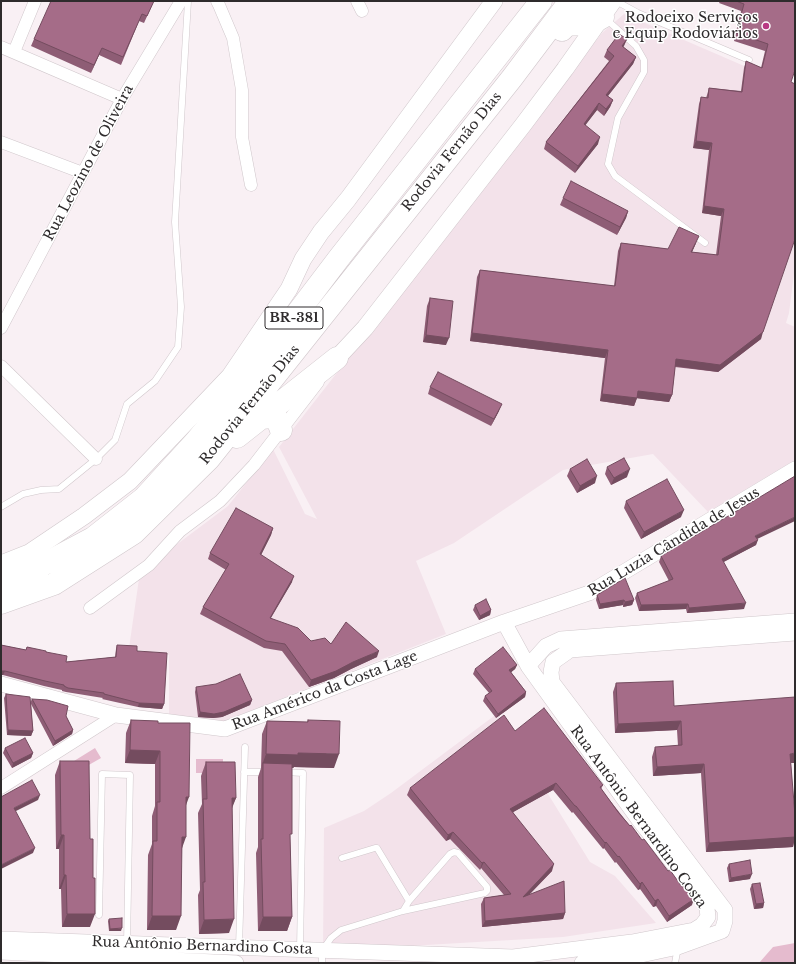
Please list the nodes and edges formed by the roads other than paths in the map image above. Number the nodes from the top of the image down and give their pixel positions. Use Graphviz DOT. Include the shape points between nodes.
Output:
graph roads {
  1 [pos="35,1"];
  2 [pos="181,1"];
  3 [pos="188,1"];
  4 [pos="216,1"];
  5 [pos="494,1"];
  6 [pos="541,1"];
  7 [pos="570,1"];
  8 [pos="606,5"];
  9 [pos="1,47"];
  10 [pos="14,52"];
  11 [pos="749,60"];
  12 [pos="512,78"];
  13 [pos="122,99"];
  14 [pos="1,142"];
  15 [pos="83,174"];
  16 [pos="251,186"];
  17 [pos="705,243"];
  18 [pos="339,258"];
  19 [pos="1,328"];
  20 [pos="337,358"];
  21 [pos="1,366"];
  22 [pos="230,376"];
  23 [pos="262,418"];
  24 [pos="281,430"];
  25 [pos="96,459"];
  26 [pos="209,459"];
  27 [pos="795,469"];
  28 [pos="1,507"];
  29 [pos="1,564"];
  30 [pos="1,584"];
  31 [pos="1,603"];
  32 [pos="90,608"];
  33 [pos="795,621"];
  34 [pos="504,622"];
  35 [pos="795,633"];
  36 [pos="528,666"];
  37 [pos="1,684"];
  38 [pos="116,715"];
  39 [pos="245,747"];
  40 [pos="244,772"];
  41 [pos="273,772"];
  42 [pos="281,772"];
  43 [pos="1,788"];
  44 [pos="645,816"];
  45 [pos="342,858"];
  46 [pos="409,901"];
  47 [pos="403,911"];
  48 [pos="99,915"];
  49 [pos="1,939"];
  50 [pos="126,944"];
  51 [pos="29,946"];
  52 [pos="678,948"];
  53 [pos="300,950"];
  54 [pos="1,952"];
  55 [pos="238,956"];
  56 [pos="322,957"];
  57 [pos="195,962"];
  58 [pos="582,963"];
  59 [pos="675,963"];
  1 -- 10 [label="street"];
  2 -- 13 [label="street, Rua Leozino de Oliveira"];
  3 -- 25 [label="lane" via="175,222 181,307 178,347 156,381 127,404 115,440"];
  4 -- 16 [label="street" via="233,38 242,90 242,137"];
  5 -- 22 [label="main road, BR-381" via="321,232 302,259 289,289"];
  6 -- 18 [label="highway, Rodovia Fernão Dias / BR-381"];
  7 -- 12 [label="highway, Rodovia Fernão Dias / BR-381"];
  8 -- 11 [label="lane" via="638,13"];
  8 -- 12 [label="highway" via="567,24 530,69"];
  8 -- 17 [label="lane" via="644,60 644,72 618,118 608,164 615,176"];
  8 -- 20 [label="main road, BR-381" via="523,125 370,322"];
  9 -- 10 [label="street"];
  10 -- 13 [label="street"];
  12 -- 26 [label="highway, Rodovia Fernão Dias / BR-381"];
  13 -- 15 [label="street, Rua Leozino de Oliveira"];
  14 -- 15 [label="street"];
  15 -- 19 [label="street, Rua Leozino de Oliveira"];
  18 -- 22 [label="highway"];
  18 -- 30 [label="highway, Rodovia Fernão Dias / BR-381" via="254,370 196,441 144,498 93,538 32,571"];
  20 -- 23 [label="highway, BR-381"];
  20 -- 24 [label="street"];
  21 -- 25 [label="street"];
  22 -- 29 [label="main road, BR-381" via="130,481 29,553"];
  23 -- 24 [label="highway" via="272,416 277,419"];
  23 -- 26 [label="highway, BR-381"];
  24 -- 32 [label="street" via="254,465 220,501 180,531 149,565"];
  25 -- 28 [label="lane" via="59,489 23,494"];
  26 -- 31 [label="highway, Rodovia Fernão Dias / BR-381" via="134,533 54,584"];
  27 -- 34 [label="street, Rua Luzia Cândida de Jesus" via="589,593"];
  33 -- 36 [label="street" via="561,640 546,646"];
  34 -- 36 [label="street, Rua Antônio Bernardino Costa"];
  34 -- 38 [label="street, Rua Américo da Costa Lage" via="225,730"];
  35 -- 44 [label="street, Rua Antônio Bernardino Costa" via="570,650 553,662 552,682"];
  36 -- 44 [label="street, Rua Antônio Bernardino Costa"];
  37 -- 38 [label="street, Rua Américo da Costa Lage"];
  38 -- 43 [label="street"];
  39 -- 40 [label="lane"];
  40 -- 41 [label="lane"];
  40 -- 55 [label="lane"];
  42 -- 53 [label="lane" via="302,772"];
  44 -- 52 [label="street, Rua Antônio Bernardino Costa" via="725,910 722,932"];
  44 -- 56 [label="street, Rua Antônio Bernardino Costa" via="705,905 708,917 694,930 632,942 513,957"];
  45 -- 46 [label="lane" via="377,848"];
  46 -- 47 [label="lane"];
  46 -- 47 [label="lane" via="454,852 458,853 487,887 485,893"];
  47 -- 56 [label="lane" via="341,930 331,938"];
  48 -- 50 [label="lane" via="102,774 130,775"];
  49 -- 51 [label="street, Rua Antônio Bernardino Costa"];
  50 -- 51 [label="street, Rua Antônio Bernardino Costa"];
  50 -- 55 [label="street, Rua Antônio Bernardino Costa"];
  51 -- 54 [label="street, Rua Antônio Bernardino Costa"];
  51 -- 57 [label="street, Rua Antônio Bernardino Costa"];
  52 -- 58 [label="street, Rua Antônio Bernardino Costa"];
  52 -- 59 [label="lane"];
  53 -- 55 [label="street, Rua Antônio Bernardino Costa"];
  53 -- 56 [label="street, Rua Antônio Bernardino Costa"];
  55 -- 57 [label="street, Rua Antônio Bernardino Costa"];
}
